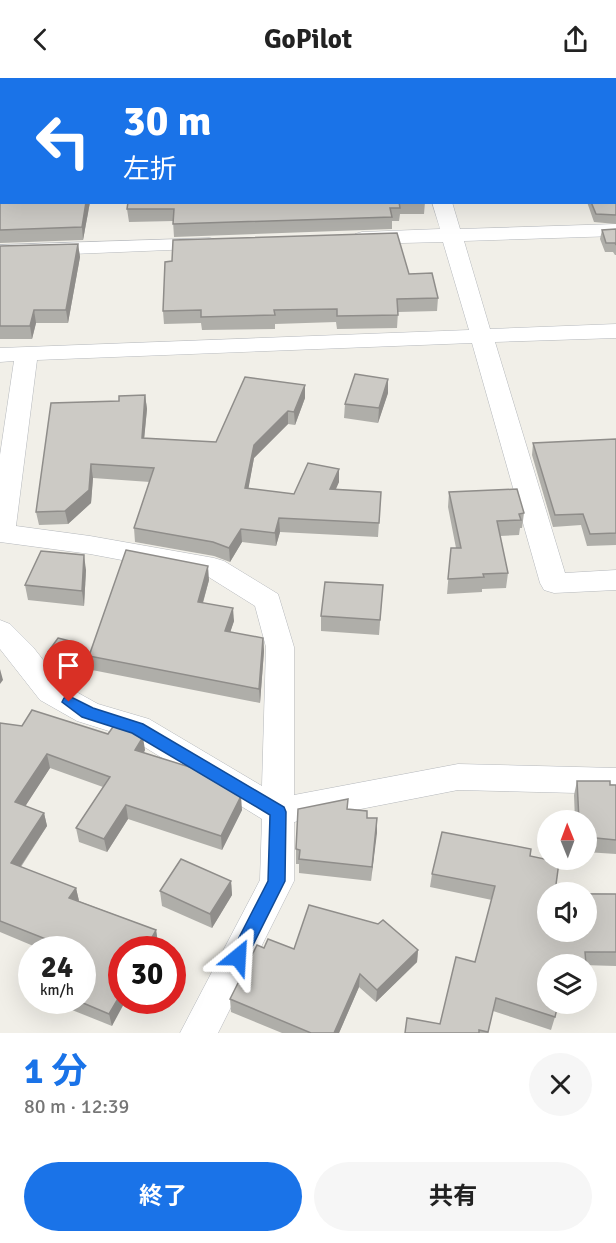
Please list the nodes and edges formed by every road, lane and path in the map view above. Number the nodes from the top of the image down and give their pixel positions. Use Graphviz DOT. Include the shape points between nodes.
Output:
graph roads {
  1 [pos="443,204"];
  2 [pos="616,230"];
  3 [pos="452,235"];
  4 [pos="345,239"];
  5 [pos="226,243"];
  6 [pos="0,251"];
  7 [pos="616,331"];
  8 [pos="479,336"];
  9 [pos="26,354"];
  10 [pos="0,355"];
  11 [pos="1,533"];
  12 [pos="616,580"];
  13 [pos="0,632"];
  14 [pos="616,781"];
  15 [pos="278,812"];
  16 [pos="199,1033"];
  1 -- 3 [label="street"];
  2 -- 3 [label="street"];
  3 -- 4 [label="street"];
  3 -- 8 [label="street"];
  5 -- 6 [label="street"];
  7 -- 8 [label="street"];
  8 -- 9 [label="street"];
  8 -- 12 [label="street" via="525,443 554,583"];
  9 -- 10 [label="street"];
  9 -- 11 [label="street"];
  11 -- 15 [label="street" via="214,568 268,601 280,647"];
  13 -- 15 [label="street" via="51,692 88,713 138,728"];
  14 -- 15 [label="street" via="458,777"];
  15 -- 16 [label="street" via="277,881"];
}
